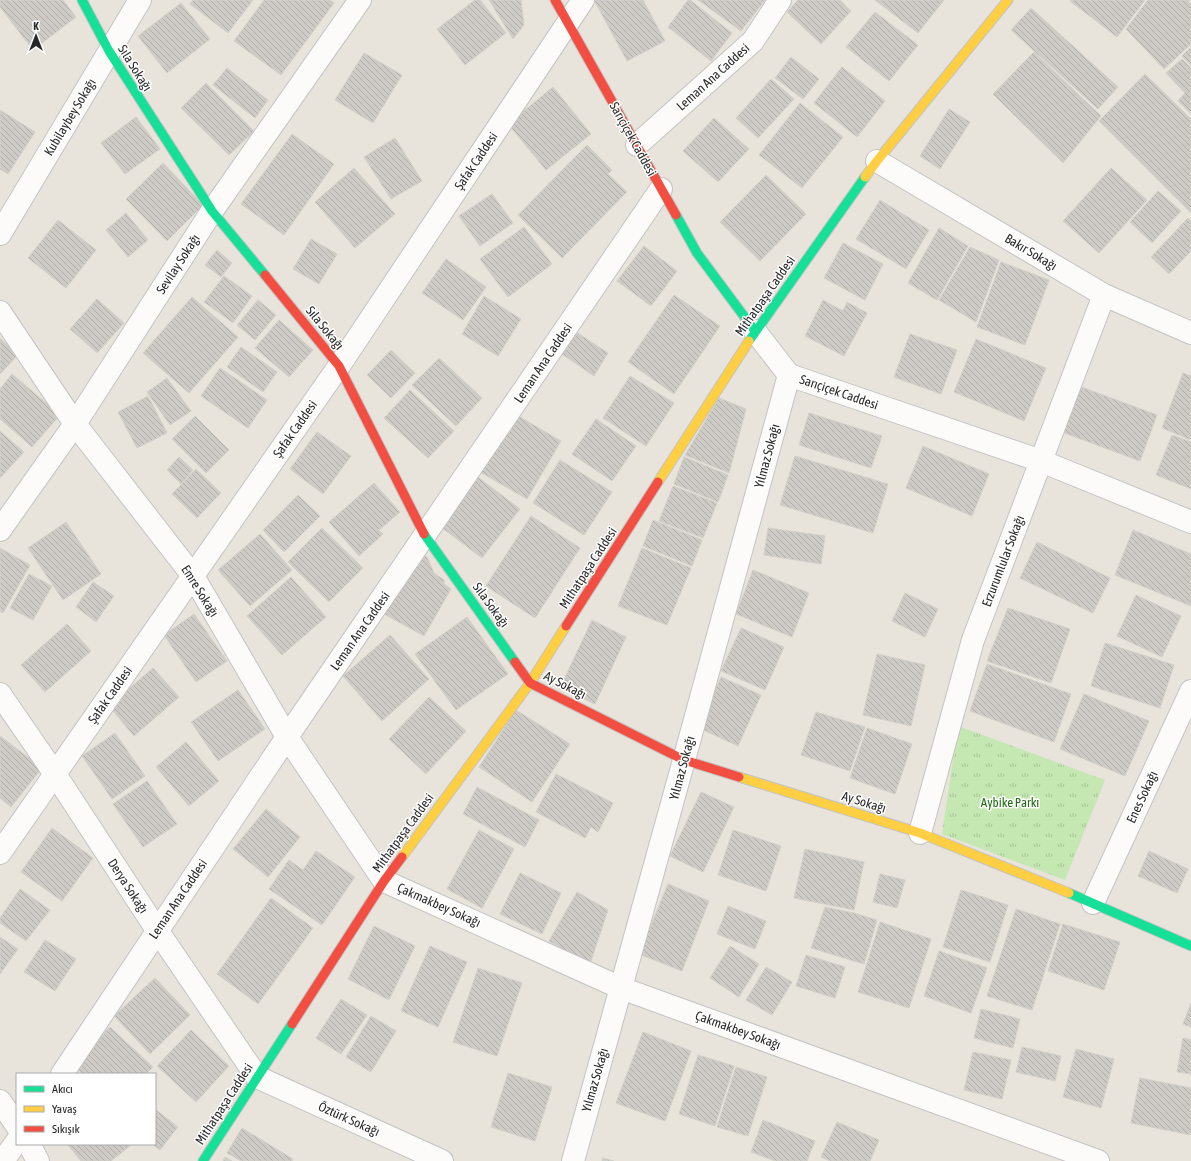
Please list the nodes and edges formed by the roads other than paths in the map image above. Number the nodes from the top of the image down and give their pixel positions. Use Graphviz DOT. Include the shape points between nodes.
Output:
graph roads {
  1 [pos="82,0"];
  2 [pos="140,0"];
  3 [pos="360,0"];
  4 [pos="555,0"];
  5 [pos="583,0"];
  6 [pos="780,0"];
  7 [pos="1008,0"];
  8 [pos="568,23"];
  9 [pos="109,52"];
  10 [pos="636,145"];
  11 [pos="877,161"];
  12 [pos="661,189"];
  13 [pos="212,211"];
  14 [pos="0,234"];
  15 [pos="1104,295"];
  16 [pos="0,312"];
  17 [pos="755,331"];
  18 [pos="1191,333"];
  19 [pos="339,366"];
  20 [pos="789,375"];
  21 [pos="75,424"];
  22 [pos="1041,461"];
  23 [pos="1191,522"];
  24 [pos="0,530"];
  25 [pos="425,536"];
  26 [pos="193,576"];
  27 [pos="530,683"];
  28 [pos="1191,691"];
  29 [pos="0,694"];
  30 [pos="287,737"];
  31 [pos="684,760"];
  32 [pos="55,774"];
  33 [pos="920,833"];
  34 [pos="0,854"];
  35 [pos="384,881"];
  36 [pos="1093,903"];
  37 [pos="157,930"];
  38 [pos="1191,946"];
  39 [pos="621,988"];
  40 [pos="63,1073"];
  41 [pos="257,1077"];
  42 [pos="0,1101"];
  43 [pos="16,1125"];
  44 [pos="16,1142"];
  45 [pos="30,1145"];
  46 [pos="3,1161"];
  47 [pos="38,1161"];
  48 [pos="203,1161"];
  49 [pos="442,1161"];
  50 [pos="573,1161"];
  51 [pos="1098,1161"];
  1 -- 9 [label="street, Sıla Sokağı"];
  2 -- 9 [label="street, Kubilaybey Sokağı"];
  3 -- 13 [label="street, Sevilay Sokağı"];
  4 -- 8 [label="street, Sarıçiçek Caddesi"];
  5 -- 8 [label="street, Şafak Caddesi"];
  6 -- 10 [label="street, Leman Ana Caddesi" via="753,41"];
  7 -- 11 [label="street, Mithatpaşa Caddesi"];
  8 -- 10 [label="street, Sarıçiçek Caddesi"];
  8 -- 19 [label="street, Şafak Caddesi"];
  9 -- 13 [label="street, Sıla Sokağı"];
  9 -- 14 [label="street, Kubilaybey Sokağı"];
  10 -- 12 [label="street, Sarıçiçek Caddesi"];
  11 -- 15 [label="street, Bakır Sokağı"];
  11 -- 17 [label="street, Mithatpaşa Caddesi"];
  12 -- 17 [label="street, Sarıçiçek Caddesi" via="697,253"];
  12 -- 25 [label="street, Leman Ana Caddesi"];
  13 -- 19 [label="street, Sıla Sokağı"];
  13 -- 21 [label="street, Sevilay Sokağı"];
  15 -- 18 [label="street, Bakır Sokağı"];
  15 -- 22 [label="street, Erzurumlular Sokağı"];
  16 -- 21 [label="street, Emre Sokağı"];
  17 -- 20 [label="street, Sarıçiçek Caddesi"];
  17 -- 27 [label="street, Mithatpaşa Caddesi"];
  19 -- 25 [label="street, Sıla Sokağı"];
  19 -- 26 [label="street, Şafak Caddesi"];
  20 -- 22 [label="street, Sarıçiçek Caddesi"];
  20 -- 31 [label="street, Yılmaz Sokağı"];
  21 -- 24 [label="street, Sevilay Sokağı"];
  21 -- 26 [label="street, Emre Sokağı"];
  22 -- 23 [label="street, Sarıçiçek Caddesi"];
  22 -- 33 [label="street, Erzurumlular Sokağı" via="973,640"];
  25 -- 27 [label="street, Sıla Sokağı"];
  25 -- 30 [label="street, Leman Ana Caddesi"];
  26 -- 30 [label="street, Emre Sokağı"];
  26 -- 32 [label="street, Şafak Caddesi"];
  27 -- 31 [label="street, Ay Sokağı"];
  27 -- 35 [label="street, Mithatpaşa Caddesi"];
  28 -- 36 [label="street, Enes Sokağı"];
  29 -- 32 [label="street, Derya Sokağı"];
  30 -- 35 [label="street, Emre Sokağı"];
  30 -- 37 [label="street, Leman Ana Caddesi"];
  31 -- 33 [label="street, Ay Sokağı"];
  31 -- 39 [label="street, Yılmaz Sokağı"];
  32 -- 34 [label="street, Şafak Caddesi"];
  32 -- 37 [label="street, Derya Sokağı"];
  33 -- 36 [label="street, Ay Sokağı"];
  35 -- 39 [label="street, Çakmakbey Sokağı"];
  35 -- 41 [label="street, Mithatpaşa Caddesi"];
  36 -- 38 [label="street, Ay Sokağı"];
  37 -- 40 [label="street, Leman Ana Caddesi"];
  37 -- 41 [label="street, Derya Sokağı"];
  39 -- 50 [label="street, Yılmaz Sokağı"];
  39 -- 51 [label="street, Çakmakbey Sokağı"];
  41 -- 48 [label="street, Mithatpaşa Caddesi"];
  41 -- 49 [label="street, Öztürk Sokağı"];
  42 -- 43 [label="street"];
  44 -- 46 [label="street"];
  45 -- 47 [label="street"];
}
